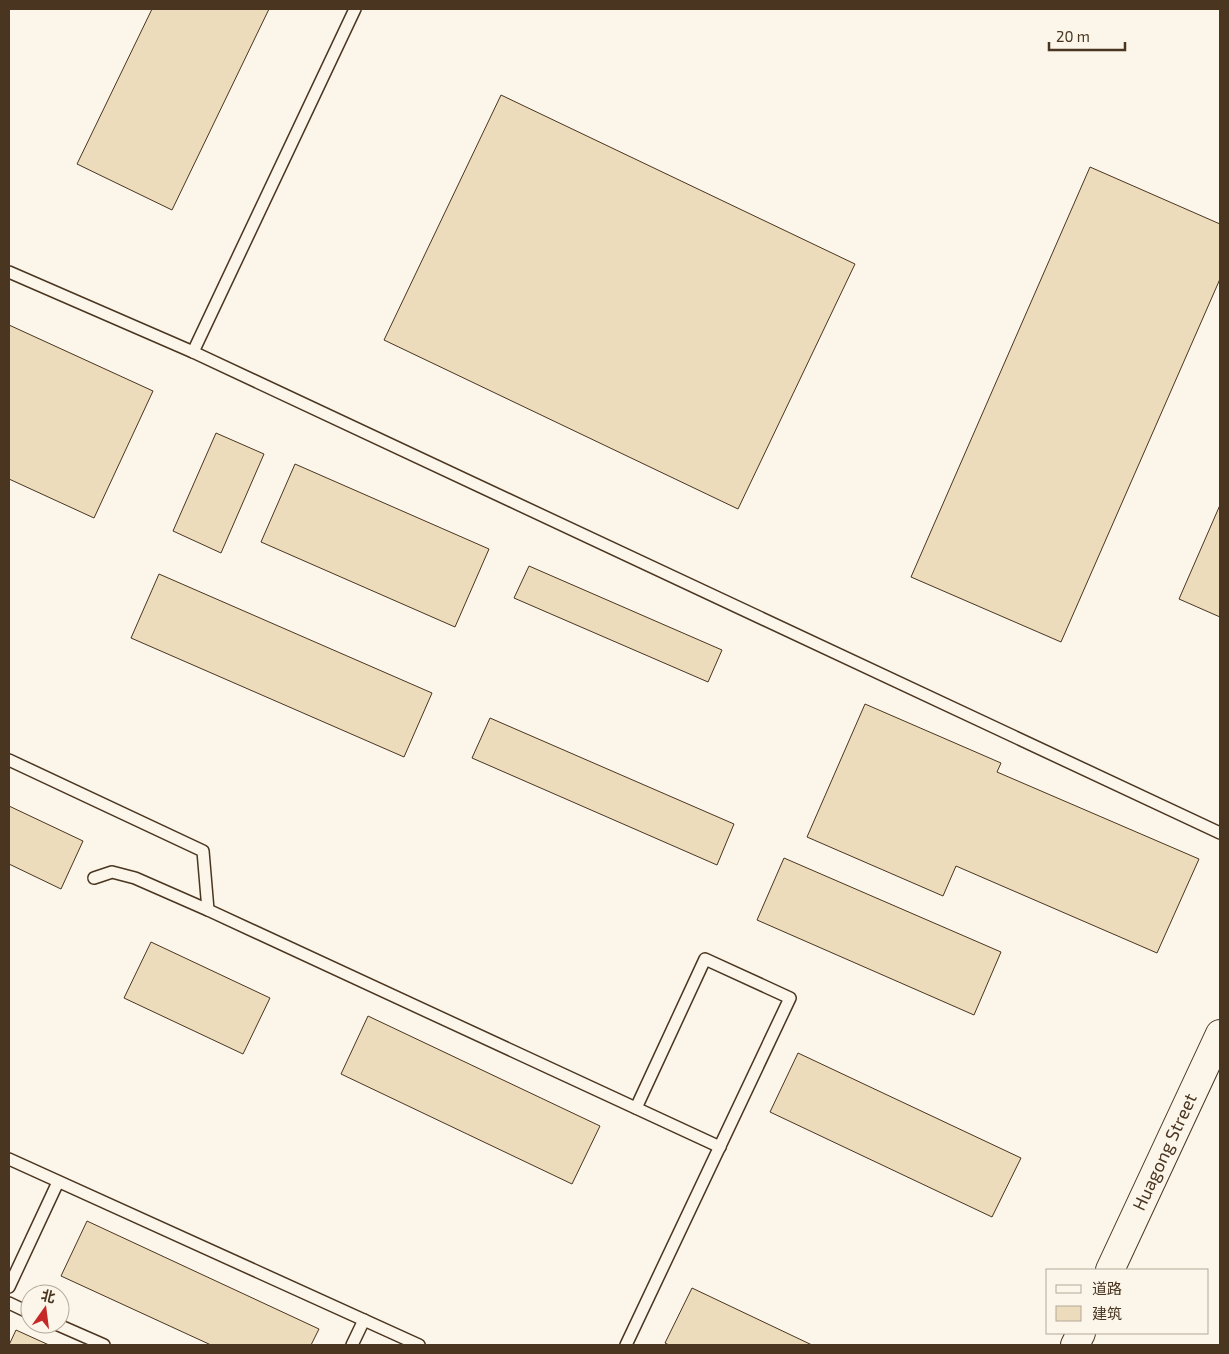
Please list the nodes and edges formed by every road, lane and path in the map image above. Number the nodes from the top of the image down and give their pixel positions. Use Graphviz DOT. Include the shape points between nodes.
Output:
graph roads {
  1 [pos="355,9"];
  2 [pos="9,272"];
  3 [pos="193,352"];
  4 [pos="9,760"];
  5 [pos="1220,833"];
  6 [pos="94,878"];
  7 [pos="208,910"];
  8 [pos="1220,1034"];
  9 [pos="636,1108"];
  10 [pos="720,1147"];
  11 [pos="9,1159"];
  12 [pos="58,1182"];
  13 [pos="1110,1269"];
  14 [pos="9,1287"];
  15 [pos="364,1320"];
  16 [pos="70,1330"];
  17 [pos="104,1345"];
  18 [pos="352,1345"];
  19 [pos="419,1345"];
  20 [pos="626,1345"];
  1 -- 3 [label="lane"];
  2 -- 3 [label="lane"];
  3 -- 5 [label="lane"];
  4 -- 7 [label="lane" via="203,852"];
  6 -- 7 [label="lane" via="112,872 135,878"];
  7 -- 9 [label="lane"];
  8 -- 13 [label="street, Huagong Street"];
  9 -- 10 [label="lane"];
  9 -- 10 [label="lane" via="705,958 790,998"];
  10 -- 20 [label="lane"];
  11 -- 12 [label="lane"];
  12 -- 14 [label="lane"];
  12 -- 15 [label="lane"];
  15 -- 18 [label="lane"];
  15 -- 19 [label="lane"];
  16 -- 17 [label="lane"];
}
